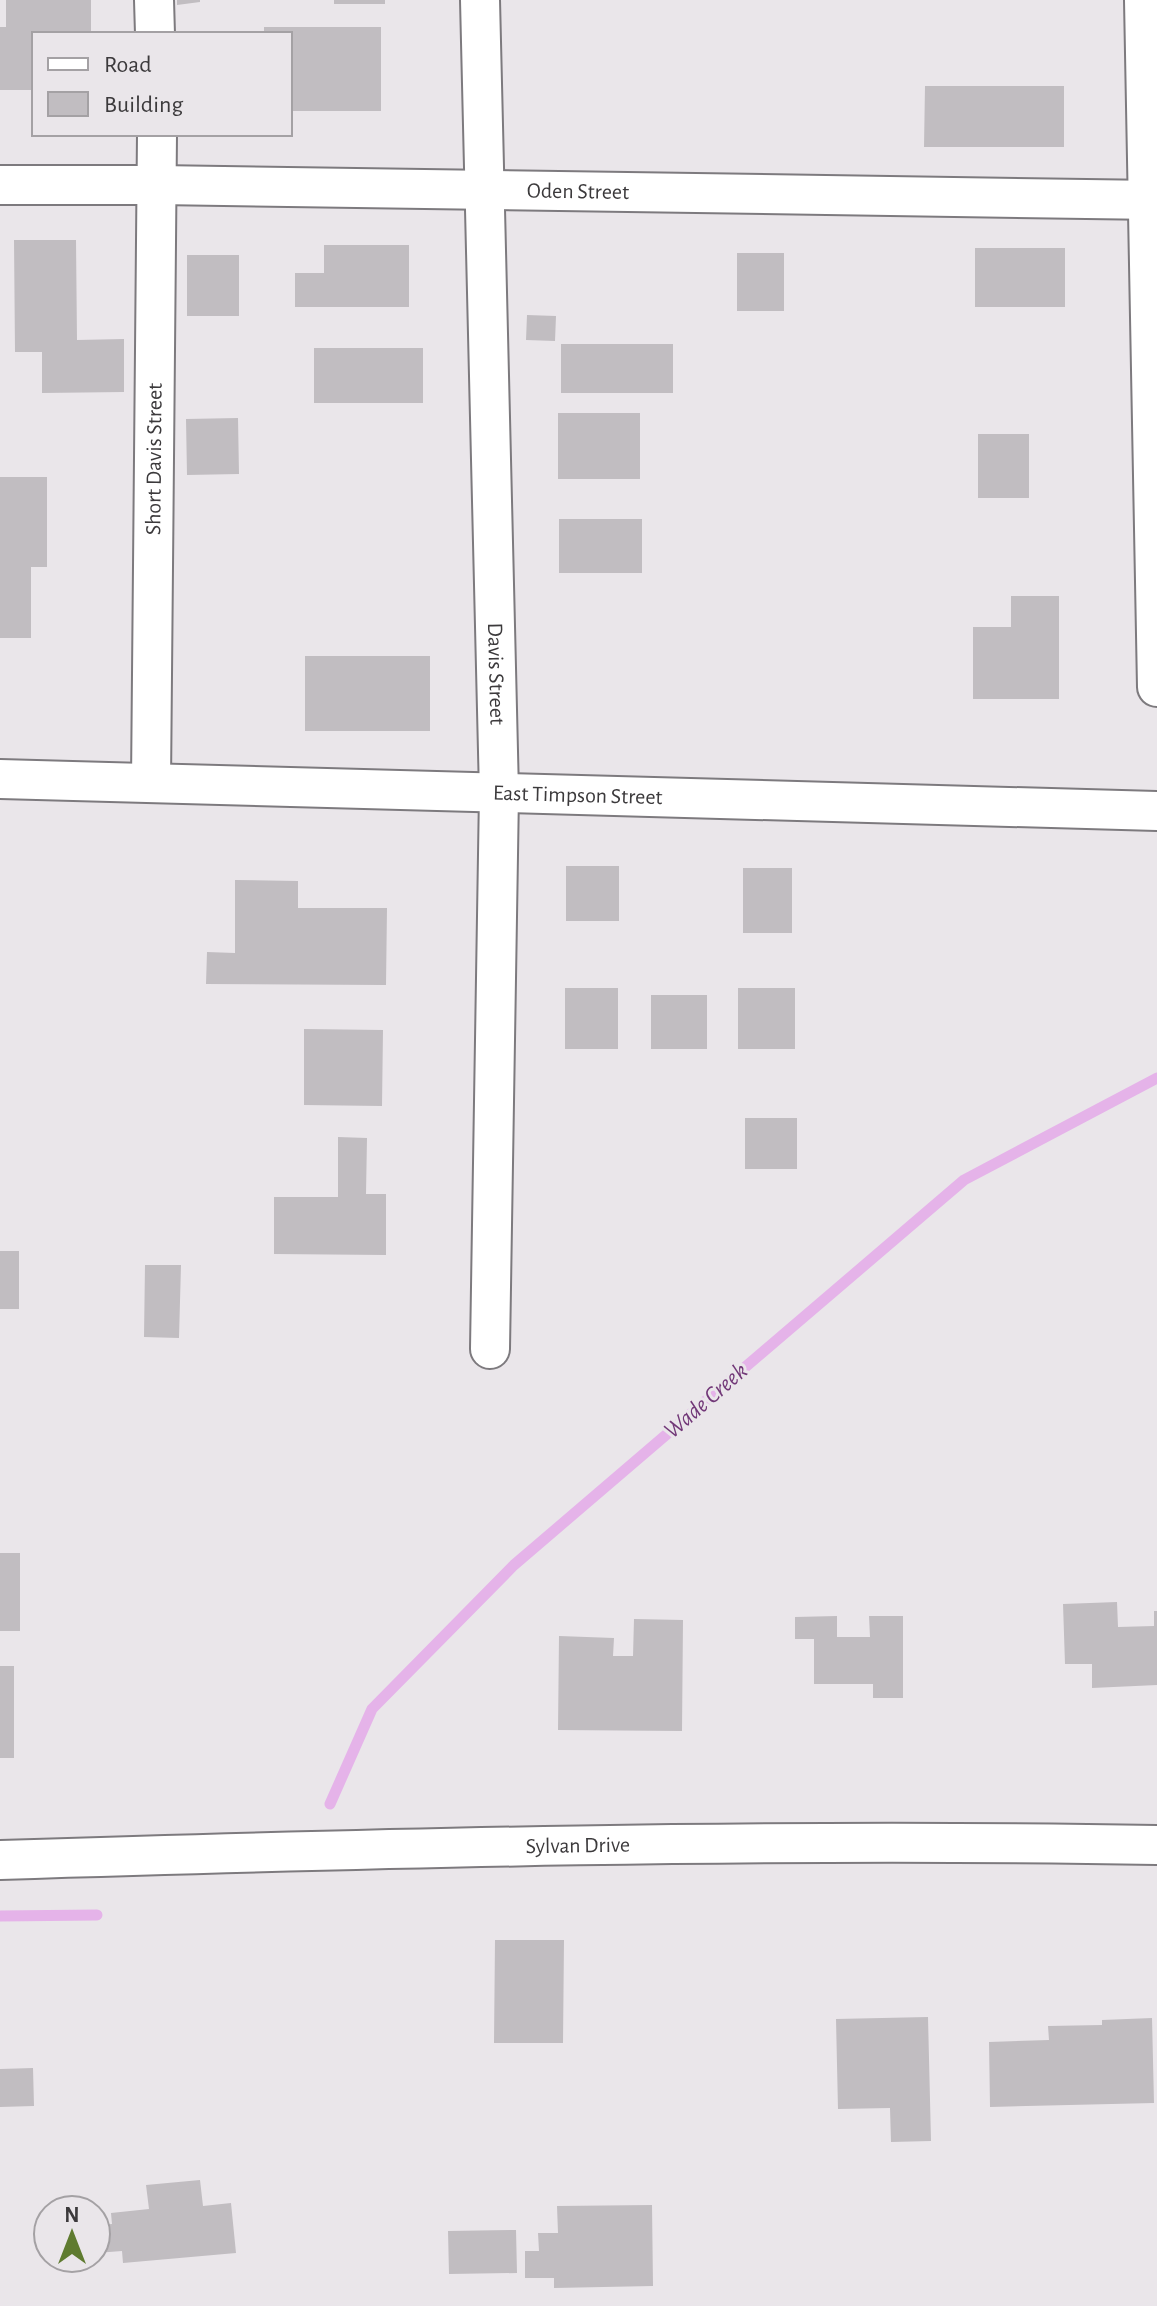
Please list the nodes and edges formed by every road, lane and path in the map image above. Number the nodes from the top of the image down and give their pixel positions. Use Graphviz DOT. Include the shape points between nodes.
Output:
graph roads {
  1 [pos="154,0"];
  2 [pos="480,0"];
  3 [pos="1144,0"];
  4 [pos="155,32"];
  5 [pos="157,136"];
  6 [pos="0,185"];
  7 [pos="158,185"];
  8 [pos="483,191"];
  9 [pos="1152,200"];
  10 [pos="1157,687"];
  11 [pos="0,779"];
  12 [pos="151,783"];
  13 [pos="499,793"];
  14 [pos="1157,811"];
  15 [pos="490,1349"];
  16 [pos="1157,1845"];
  17 [pos="0,1860"];
  1 -- 4 [label="street"];
  2 -- 8 [label="street, Davis Street"];
  3 -- 9 [label="street"];
  5 -- 7 [label="street, Short Davis Street"];
  6 -- 7 [label="street, Oden Street"];
  7 -- 8 [label="street, Oden Street"];
  7 -- 12 [label="street, Short Davis Street"];
  8 -- 9 [label="street, Oden Street"];
  8 -- 13 [label="street, Davis Street"];
  9 -- 10 [label="street"];
  11 -- 12 [label="street, East Timpson Street"];
  12 -- 13 [label="street, East Timpson Street"];
  13 -- 14 [label="street, East Timpson Street"];
  13 -- 15 [label="street, Davis Street"];
  16 -- 17 [label="street, Sylvan Drive" via="450,1846"];
}
